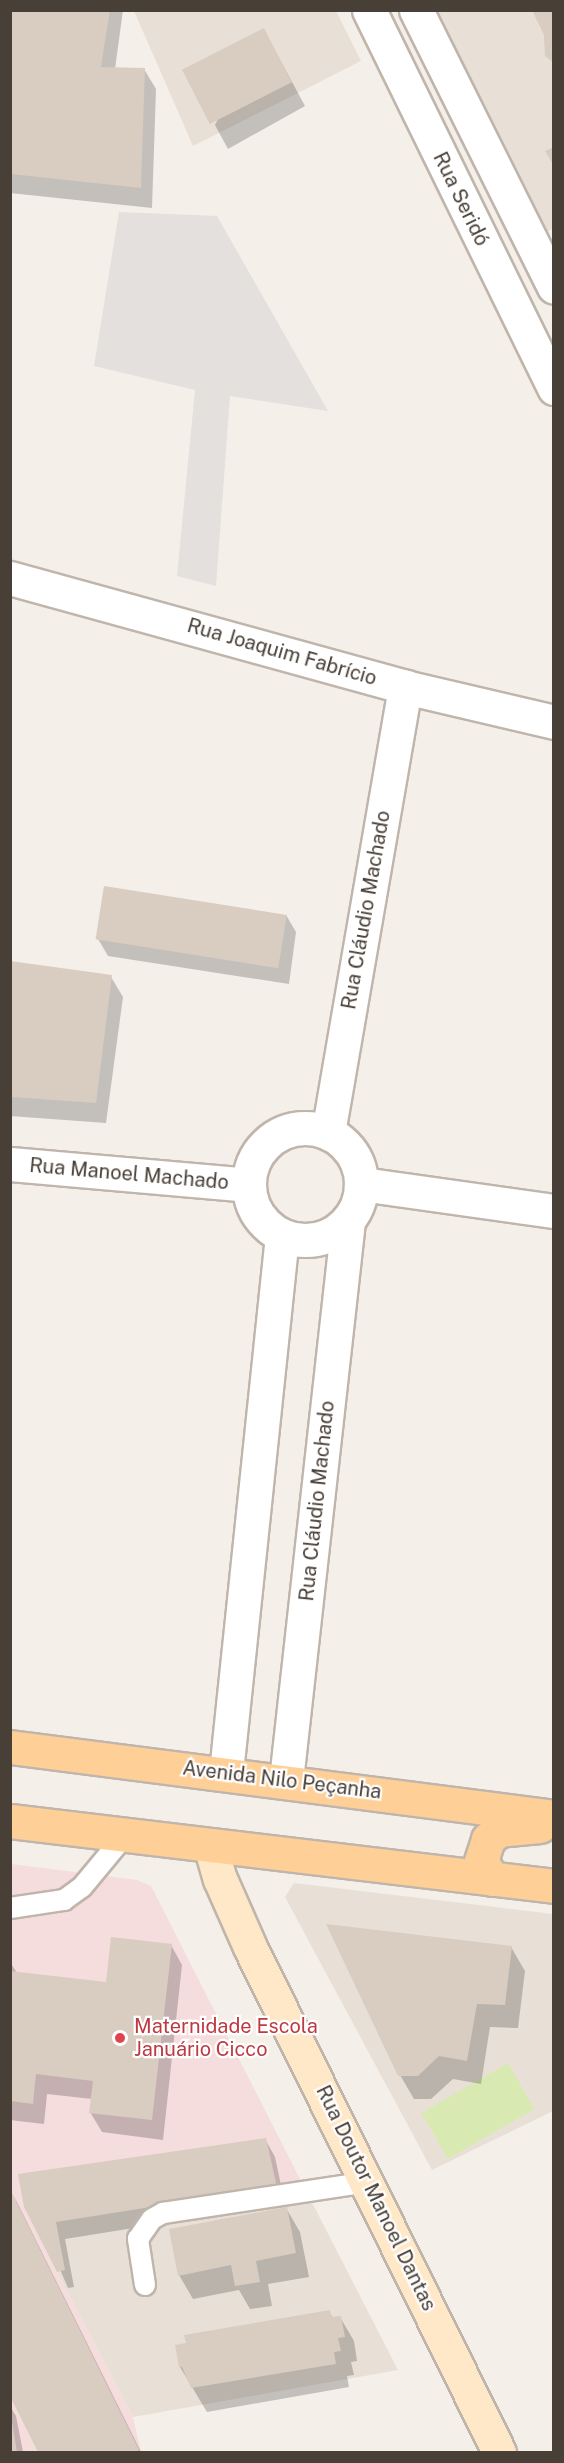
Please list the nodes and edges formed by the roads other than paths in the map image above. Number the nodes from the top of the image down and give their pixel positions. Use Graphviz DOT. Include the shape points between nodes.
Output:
graph roads {
  1 [pos="416,10"];
  2 [pos="369,11"];
  3 [pos="550,269"];
  4 [pos="554,388"];
  5 [pos="10,579"];
  6 [pos="405,687"];
  7 [pos="554,722"];
  8 [pos="328,1133"];
  9 [pos="10,1164"];
  10 [pos="361,1184"];
  11 [pos="248,1185"];
  12 [pos="554,1211"];
  13 [pos="348,1221"];
  14 [pos="282,1236"];
  15 [pos="10,1747"];
  16 [pos="226,1772"];
  17 [pos="286,1780"];
  18 [pos="554,1817"];
  19 [pos="10,1821"];
  20 [pos="554,1824"];
  21 [pos="126,1834"];
  22 [pos="210,1845"];
  23 [pos="492,1879"];
  24 [pos="554,1886"];
  25 [pos="10,1908"];
  26 [pos="368,2182"];
  27 [pos="145,2285"];
  28 [pos="500,2452"];
  1 -- 3 [label="street"];
  2 -- 4 [label="street, Rua Seridó"];
  5 -- 6 [label="street, Rua Joaquim Fabrício"];
  6 -- 7 [label="street, Rua Joaquim Fabrício"];
  6 -- 8 [label="street, Rua Cláudio Machado"];
  8 -- 10 [label="street" via="345,1145 357,1162"];
  8 -- 11 [label="street" via="296,1129 265,1143 253,1162"];
  9 -- 11 [label="street, Rua Manoel Machado"];
  10 -- 12 [label="street"];
  10 -- 13 [label="street" via="358,1204"];
  11 -- 14 [label="street" via="258,1215"];
  13 -- 14 [label="street" via="332,1234 312,1240"];
  13 -- 17 [label="street, Rua Cláudio Machado"];
  14 -- 16 [label="street"];
  15 -- 16 [label="main road, Avenida Nilo Peçanha"];
  16 -- 17 [label="main road, Avenida Nilo Peçanha"];
  17 -- 18 [label="main road, Avenida Nilo Peçanha"];
  19 -- 21 [label="main road"];
  20 -- 23 [label="main road" via="491,1835 482,1849 481,1861"];
  21 -- 22 [label="main road"];
  21 -- 25 [label="lane" via="82,1887 64,1900"];
  22 -- 23 [label="main road"];
  22 -- 26 [label="street, Rua Doutor Manoel Dantas" via="241,1928"];
  23 -- 24 [label="main road"];
  26 -- 27 [label="lane" via="163,2213 152,2219 138,2239"];
  26 -- 28 [label="street, Rua Doutor Manoel Dantas"];
}
